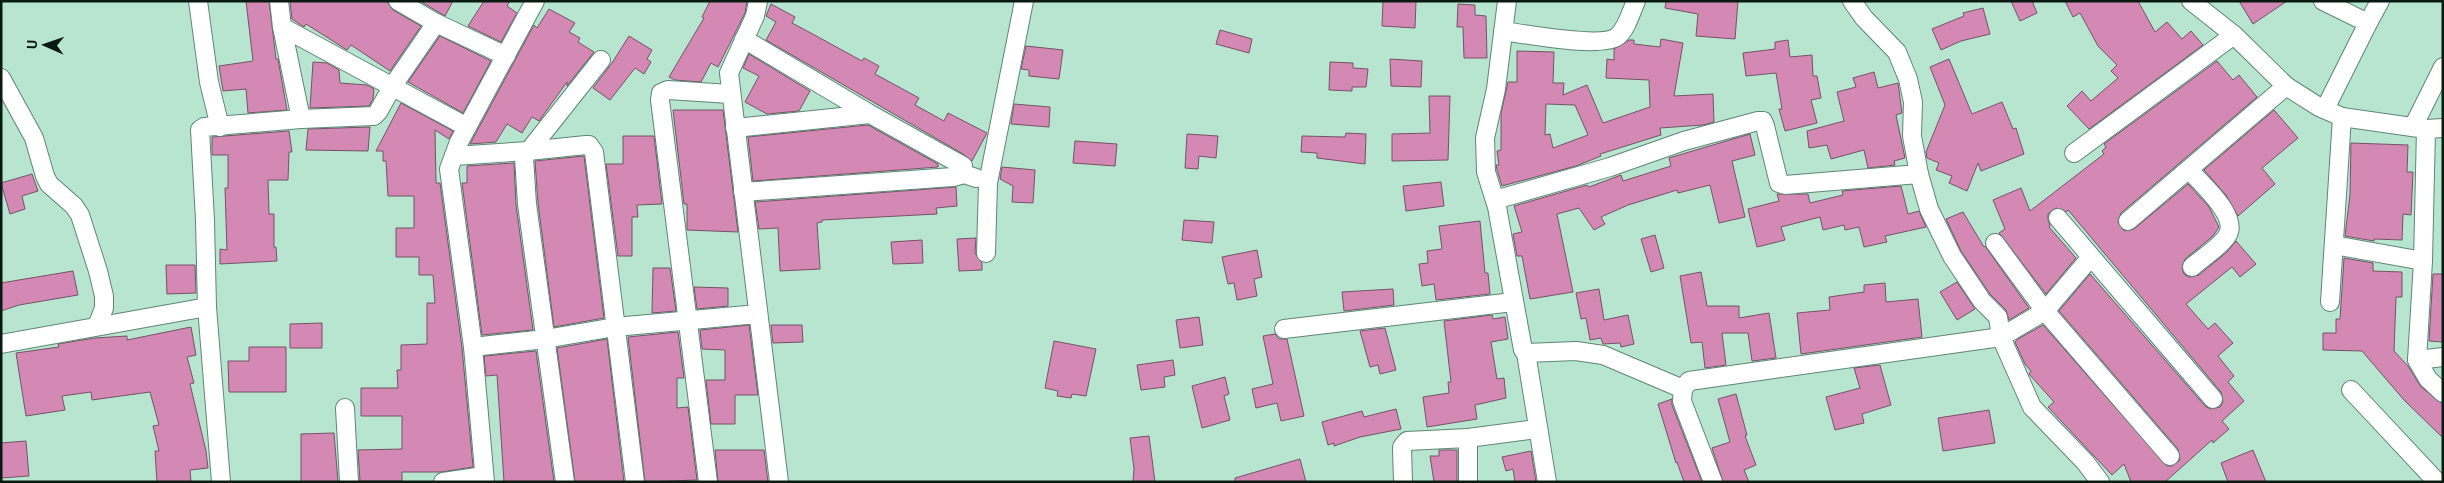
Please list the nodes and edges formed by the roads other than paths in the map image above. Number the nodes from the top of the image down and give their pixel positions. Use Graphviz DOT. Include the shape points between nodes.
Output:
graph roads {
  1 [pos="198,1"];
  2 [pos="279,1"];
  3 [pos="398,1"];
  4 [pos="536,1"];
  5 [pos="758,1"];
  6 [pos="1024,1"];
  7 [pos="1507,1"];
  8 [pos="1636,1"];
  9 [pos="1852,1"];
  10 [pos="2190,1"];
  11 [pos="2323,1"];
  12 [pos="2380,1"];
  13 [pos="436,23"];
  14 [pos="2368,23"];
  15 [pos="282,27"];
  16 [pos="1503,31"];
  17 [pos="2234,35"];
  18 [pos="744,39"];
  19 [pos="506,56"];
  20 [pos="601,60"];
  21 [pos="2443,67"];
  22 [pos="1,78"];
  23 [pos="2286,86"];
  24 [pos="392,87"];
  25 [pos="730,94"];
  26 [pos="2325,109"];
  27 [pos="870,114"];
  28 [pos="2342,117"];
  29 [pos="302,119"];
  30 [pos="220,127"];
  31 [pos="467,127"];
  32 [pos="735,128"];
  33 [pos="2427,128"];
  34 [pos="528,151"];
  35 [pos="2074,153"];
  36 [pos="454,156"];
  37 [pos="2189,170"];
  38 [pos="964,174"];
  39 [pos="1919,174"];
  40 [pos="988,184"];
  41 [pos="743,192"];
  42 [pos="1495,200"];
  43 [pos="2058,218"];
  44 [pos="2128,221"];
  45 [pos="1995,243"];
  46 [pos="2334,246"];
  47 [pos="986,253"];
  48 [pos="2091,257"];
  49 [pos="2423,261"];
  50 [pos="2192,266"];
  51 [pos="1514,302"];
  52 [pos="2330,302"];
  53 [pos="207,307"];
  54 [pos="2045,311"];
  55 [pos="758,314"];
  56 [pos="688,322"];
  57 [pos="97,326"];
  58 [pos="615,327"];
  59 [pos="1284,328"];
  60 [pos="2001,338"];
  61 [pos="546,339"];
  62 [pos="1,344"];
  63 [pos="474,348"];
  64 [pos="1526,352"];
  65 [pos="2443,357"];
  66 [pos="2417,360"];
  67 [pos="1683,389"];
  68 [pos="2351,390"];
  69 [pos="2443,393"];
  70 [pos="2213,399"];
  71 [pos="344,408"];
  72 [pos="1537,429"];
  73 [pos="1468,438"];
  74 [pos="2170,456"];
  75 [pos="485,479"];
  76 [pos="221,482"];
  77 [pos="350,482"];
  78 [pos="443,482"];
  79 [pos="565,482"];
  80 [pos="636,482"];
  81 [pos="708,482"];
  82 [pos="779,482"];
  83 [pos="1403,482"];
  84 [pos="1468,482"];
  85 [pos="1547,482"];
  86 [pos="1713,482"];
  87 [pos="2100,482"];
  88 [pos="2437,482"];
  1 -- 30 [label="street" via="209,82"];
  2 -- 15 [label="street"];
  3 -- 13 [label="street"];
  4 -- 19 [label="street"];
  5 -- 18 [label="street"];
  6 -- 40 [label="street"];
  7 -- 16 [label="street"];
  8 -- 16 [label="street" via="1618,35 1609,40 1593,42"];
  9 -- 39 [label="street" via="1897,52 1908,80 1913,102 1912,136"];
  10 -- 17 [label="street"];
  11 -- 14 [label="street"];
  12 -- 14 [label="street"];
  13 -- 19 [label="street"];
  13 -- 24 [label="street"];
  14 -- 26 [label="street"];
  15 -- 24 [label="street"];
  15 -- 29 [label="street"];
  16 -- 42 [label="street" via="1496,88 1485,138 1486,172"];
  17 -- 23 [label="street"];
  17 -- 35 [label="street"];
  18 -- 25 [label="street" via="729,73"];
  18 -- 27 [label="street"];
  19 -- 31 [label="street"];
  20 -- 34 [label="street"];
  21 -- 33 [label="street"];
  22 -- 57 [label="street" via="34,138 49,184 80,215 104,296 104,308"];
  23 -- 26 [label="street"];
  23 -- 37 [label="street"];
  24 -- 29 [label="street" via="374,116"];
  24 -- 31 [label="street"];
  25 -- 32 [label="street"];
  25 -- 56 [label="street" via="668,90 661,93"];
  26 -- 28 [label="street"];
  27 -- 32 [label="street"];
  27 -- 38 [label="street" via="963,166"];
  28 -- 33 [label="street"];
  28 -- 46 [label="street"];
  29 -- 30 [label="street"];
  30 -- 53 [label="street" via="204,128 199,132"];
  31 -- 36 [label="street"];
  32 -- 41 [label="street"];
  33 -- 49 [label="street"];
  34 -- 36 [label="street"];
  34 -- 58 [label="street" via="586,144 594,152"];
  34 -- 61 [label="street" via="524,157 527,204"];
  36 -- 63 [label="street" via="449,169 450,179"];
  37 -- 44 [label="street"];
  37 -- 50 [label="street" via="2221,206 2230,224 2228,236"];
  38 -- 40 [label="street"];
  38 -- 41 [label="street"];
  39 -- 42 [label="street" via="1784,185 1776,179 1766,126 1758,121"];
  39 -- 60 [label="street" via="1929,209 1948,248 1982,300 1998,317"];
  40 -- 47 [label="street"];
  41 -- 55 [label="street"];
  42 -- 51 [label="street"];
  43 -- 48 [label="street"];
  45 -- 54 [label="street"];
  46 -- 49 [label="street"];
  46 -- 52 [label="street"];
  48 -- 54 [label="street"];
  48 -- 70 [label="street"];
  49 -- 66 [label="street"];
  51 -- 59 [label="street"];
  51 -- 64 [label="street" via="1520,341"];
  53 -- 57 [label="street"];
  53 -- 76 [label="street"];
  54 -- 60 [label="street"];
  54 -- 74 [label="street"];
  55 -- 56 [label="street"];
  55 -- 82 [label="street"];
  56 -- 58 [label="street"];
  56 -- 81 [label="street"];
  57 -- 62 [label="street"];
  58 -- 61 [label="street"];
  58 -- 80 [label="street"];
  60 -- 67 [label="street" via="1704,378 1689,381"];
  60 -- 87 [label="street" via="2032,407"];
  61 -- 63 [label="street"];
  61 -- 79 [label="street"];
  63 -- 75 [label="street"];
  64 -- 67 [label="street" via="1603,355"];
  64 -- 72 [label="street"];
  65 -- 66 [label="street"];
  66 -- 69 [label="street" via="2428,379"];
  67 -- 86 [label="street" via="1682,401"];
  68 -- 88 [label="street"];
  71 -- 77 [label="street"];
  72 -- 73 [label="street"];
  72 -- 85 [label="street"];
  73 -- 83 [label="street" via="1403,443"];
  73 -- 84 [label="street"];
  75 -- 78 [label="street"];
}
